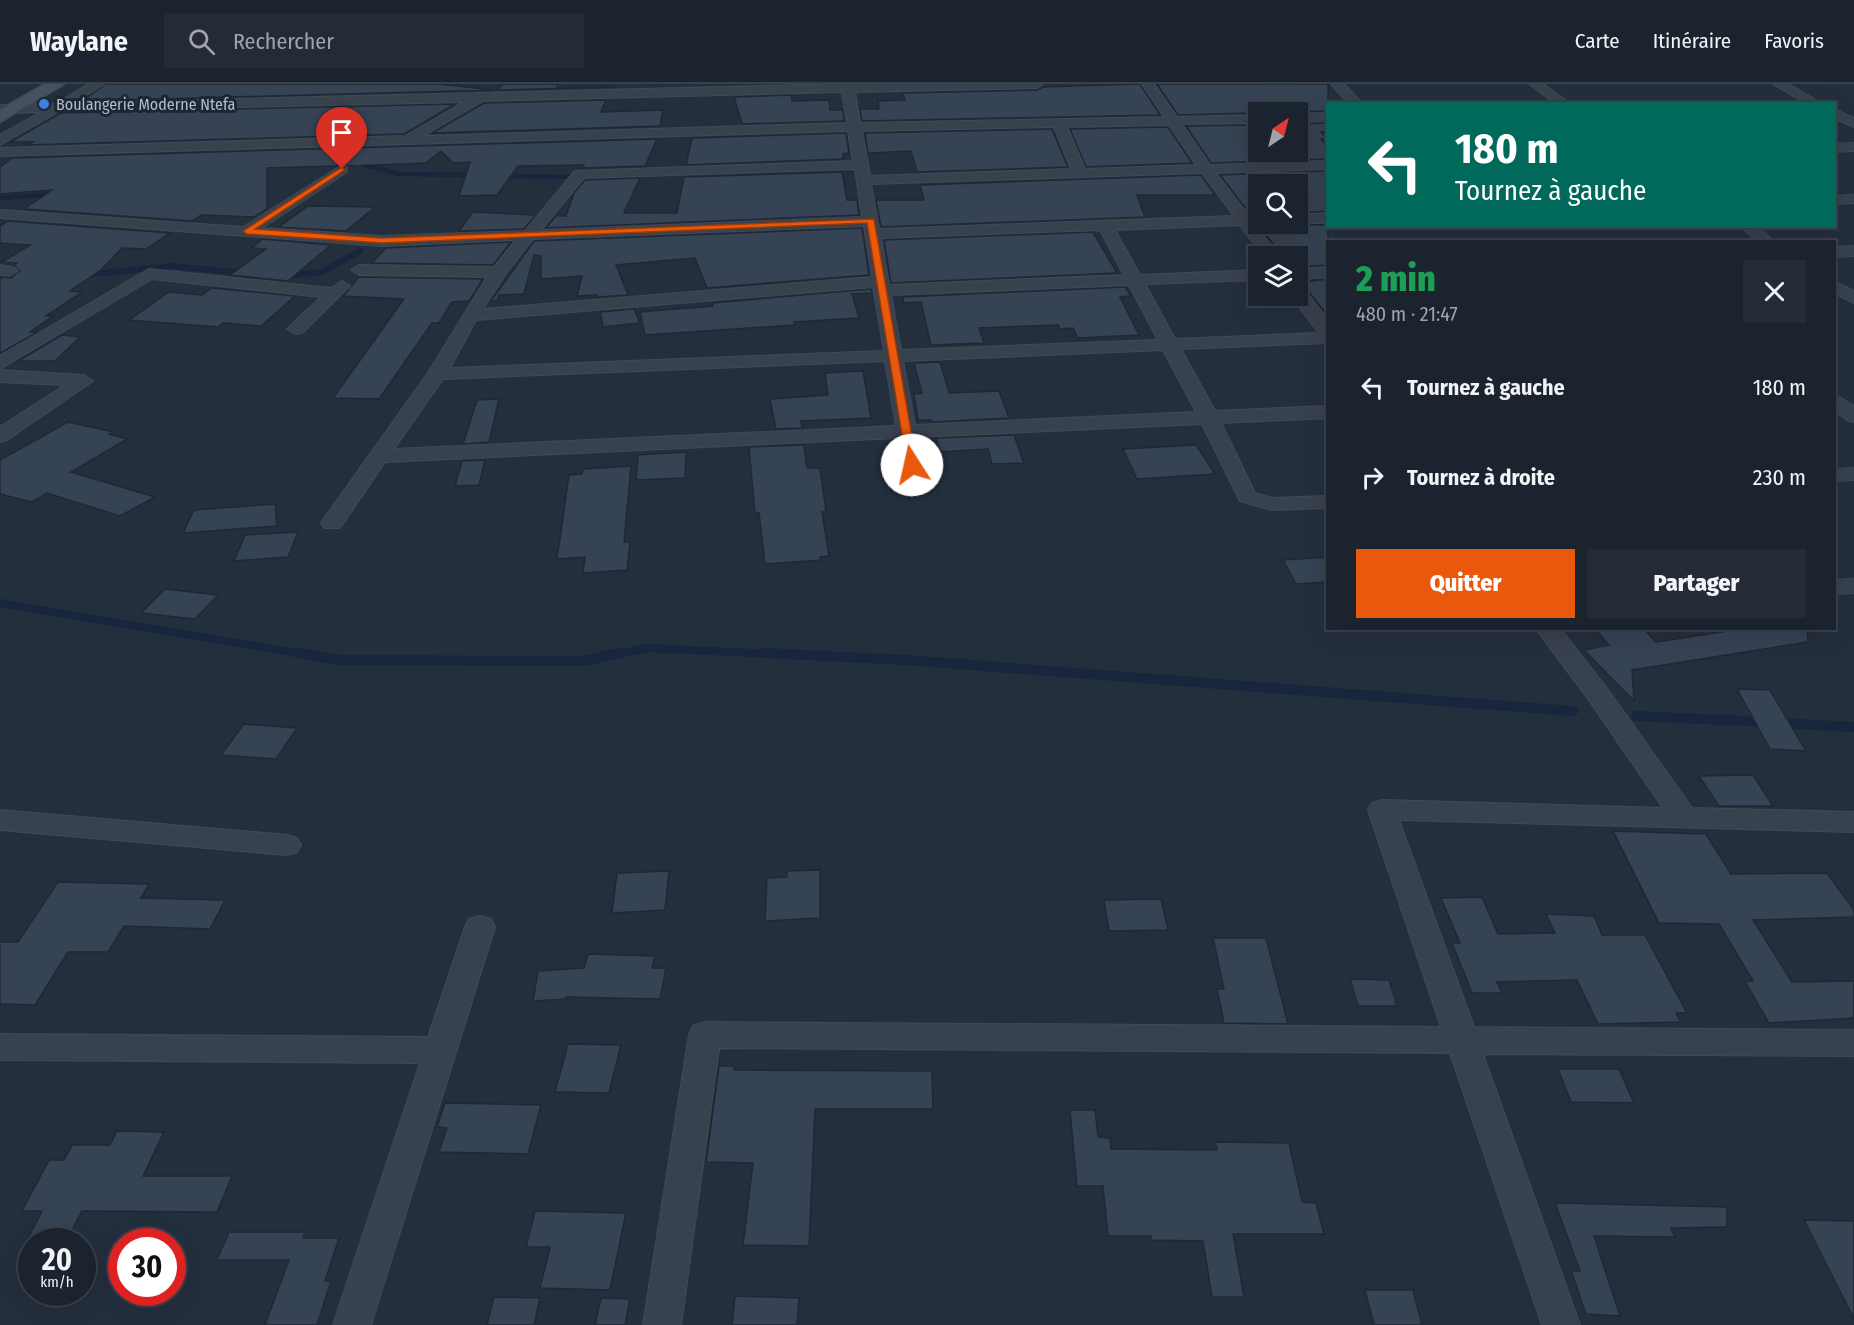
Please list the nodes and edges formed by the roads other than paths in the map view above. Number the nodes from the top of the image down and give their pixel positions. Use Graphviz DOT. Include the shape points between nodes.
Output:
graph roads {
  1 [pos="56,84"];
  2 [pos="98,84"];
  3 [pos="497,84"];
  4 [pos="1037,84"];
  5 [pos="1148,84"];
  6 [pos="1337,84"];
  7 [pos="1535,84"];
  8 [pos="1779,84"];
  9 [pos="848,86"];
  10 [pos="480,97"];
  11 [pos="1355,102"];
  12 [pos="1561,102"];
  13 [pos="1813,102"];
  14 [pos="58,108"];
  15 [pos="7,109"];
  16 [pos="1836,113"];
  17 [pos="0,117"];
  18 [pos="1326,117"];
  19 [pos="1308,118"];
  20 [pos="1248,119"];
  21 [pos="1173,121"];
  22 [pos="1854,123"];
  23 [pos="1059,124"];
  24 [pos="853,127"];
  25 [pos="407,139"];
  26 [pos="0,141"];
  27 [pos="1854,147"];
  28 [pos="1836,148"];
  29 [pos="0,152"];
  30 [pos="1326,165"];
  31 [pos="1205,168"];
  32 [pos="342,169"];
  33 [pos="862,172"];
  34 [pos="1080,172"];
  35 [pos="1854,199"];
  36 [pos="1836,200"];
  37 [pos="0,214"];
  38 [pos="1248,217"];
  39 [pos="1326,218"];
  40 [pos="1308,219"];
  41 [pos="1248,220"];
  42 [pos="1105,225"];
  43 [pos="872,227"];
  44 [pos="1750,228"];
  45 [pos="247,231"];
  46 [pos="532,234"];
  47 [pos="1765,240"];
  48 [pos="390,241"];
  49 [pos="1854,251"];
  50 [pos="1836,252"];
  51 [pos="359,270"];
  52 [pos="498,272"];
  53 [pos="1326,272"];
  54 [pos="1308,273"];
  55 [pos="1248,275"];
  56 [pos="1134,280"];
  57 [pos="882,285"];
  58 [pos="1836,287"];
  59 [pos="334,293"];
  60 [pos="1854,298"];
  61 [pos="1308,306"];
  62 [pos="470,315"];
  63 [pos="296,329"];
  64 [pos="1326,330"];
  65 [pos="1326,338"];
  66 [pos="1170,345"];
  67 [pos="894,356"];
  68 [pos="0,364"];
  69 [pos="437,374"];
  70 [pos="0,376"];
  71 [pos="1836,402"];
  72 [pos="1326,412"];
  73 [pos="1854,416"];
  74 [pos="1209,418"];
  75 [pos="906,432"];
  76 [pos="0,436"];
  77 [pos="379,456"];
  78 [pos="912,465"];
  79 [pos="1854,474"];
  80 [pos="1836,475"];
  81 [pos="1326,502"];
  82 [pos="332,523"];
  83 [pos="1854,586"];
  84 [pos="1836,587"];
  85 [pos="1549,630"];
  86 [pos="1685,819"];
  87 [pos="0,820"];
  88 [pos="1854,822"];
  89 [pos="287,845"];
  90 [pos="480,927"];
  91 [pos="1462,1040"];
  92 [pos="1854,1043"];
  93 [pos="0,1047"];
  94 [pos="441,1050"];
  95 [pos="352,1325"];
  96 [pos="662,1325"];
  97 [pos="1561,1325"];
  1 -- 15 [label="main road"];
  2 -- 14 [label="street"];
  3 -- 10 [label="street"];
  4 -- 9 [label="street"];
  5 -- 21 [label="street"];
  6 -- 11 [label="street"];
  7 -- 12 [label="street"];
  8 -- 13 [label="street"];
  9 -- 10 [label="street"];
  9 -- 24 [label="street"];
  10 -- 14 [label="street"];
  10 -- 25 [label="street"];
  14 -- 15 [label="street"];
  14 -- 26 [label="street"];
  15 -- 17 [label="main road"];
  16 -- 22 [label="street"];
  18 -- 19 [label="street"];
  20 -- 21 [label="street"];
  21 -- 23 [label="street"];
  21 -- 31 [label="street"];
  23 -- 24 [label="street"];
  23 -- 34 [label="street"];
  24 -- 25 [label="street"];
  24 -- 33 [label="street"];
  25 -- 29 [label="street"];
  27 -- 28 [label="street"];
  30 -- 31 [label="street"];
  31 -- 34 [label="street"];
  31 -- 38 [label="street"];
  32 -- 45 [label="street"];
  33 -- 34 [label="street"];
  33 -- 43 [label="street"];
  33 -- 46 [label="street" via="580,174"];
  35 -- 36 [label="street"];
  37 -- 45 [label="street"];
  39 -- 40 [label="street"];
  41 -- 42 [label="street"];
  42 -- 43 [label="street"];
  42 -- 56 [label="street"];
  43 -- 46 [label="street"];
  43 -- 57 [label="street"];
  44 -- 47 [label="street"];
  45 -- 48 [label="street"];
  46 -- 48 [label="street"];
  46 -- 52 [label="street"];
  48 -- 51 [label="street"];
  49 -- 50 [label="street"];
  51 -- 52 [label="street"];
  51 -- 59 [label="street"];
  52 -- 62 [label="street"];
  53 -- 54 [label="street"];
  55 -- 56 [label="street"];
  56 -- 57 [label="street"];
  56 -- 66 [label="street"];
  57 -- 62 [label="street"];
  57 -- 67 [label="street"];
  58 -- 60 [label="street"];
  59 -- 63 [label="street"];
  59 -- 68 [label="street" via="149,274"];
  61 -- 64 [label="street"];
  62 -- 69 [label="street"];
  65 -- 66 [label="street"];
  66 -- 67 [label="street"];
  66 -- 74 [label="street"];
  67 -- 69 [label="street"];
  67 -- 75 [label="street"];
  69 -- 77 [label="street"];
  70 -- 76 [label="street" via="84,381"];
  71 -- 73 [label="street"];
  72 -- 74 [label="street"];
  74 -- 75 [label="street"];
  74 -- 81 [label="street" via="1248,497 1271,504"];
  75 -- 77 [label="street"];
  75 -- 78 [label="street"];
  77 -- 82 [label="street"];
  79 -- 80 [label="street"];
  83 -- 84 [label="street"];
  85 -- 86 [label="street"];
  86 -- 88 [label="street"];
  86 -- 91 [label="street" via="1382,810"];
  87 -- 89 [label="street"];
  90 -- 94 [label="street"];
  91 -- 92 [label="street"];
  91 -- 96 [label="street" via="705,1035"];
  91 -- 97 [label="street"];
  93 -- 94 [label="street"];
  94 -- 95 [label="street"];
}
